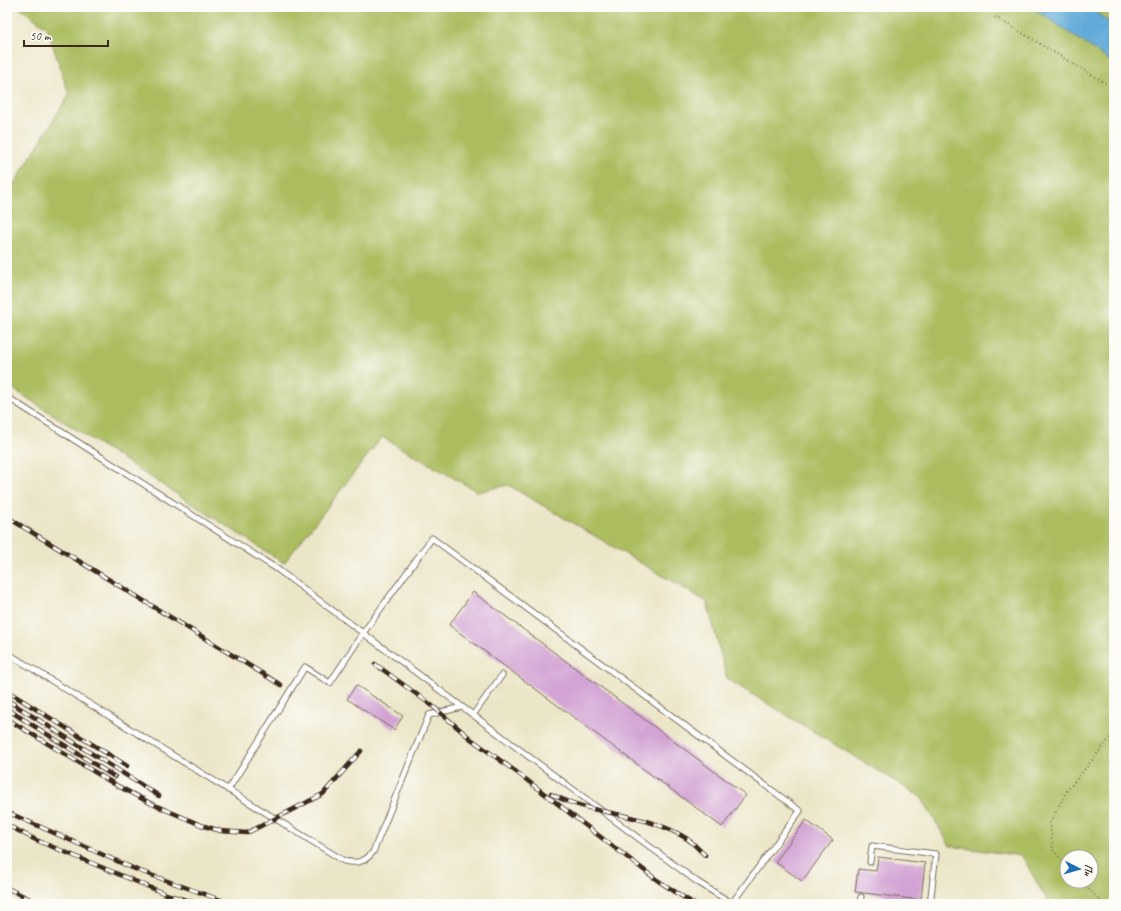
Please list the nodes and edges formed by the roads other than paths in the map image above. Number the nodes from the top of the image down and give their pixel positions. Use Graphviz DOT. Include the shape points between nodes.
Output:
graph roads {
  1 [pos="7,397"];
  2 [pos="363,633"];
  3 [pos="7,653"];
  4 [pos="502,675"];
  5 [pos="462,707"];
  6 [pos="473,715"];
  7 [pos="228,790"];
  8 [pos="870,862"];
  9 [pos="861,897"];
  10 [pos="733,904"];
  11 [pos="860,904"];
  12 [pos="930,904"];
  1 -- 2 [label="lane" via="277,569"];
  2 -- 5 [label="lane"];
  2 -- 7 [label="lane" via="330,683 305,667"];
  2 -- 10 [label="lane" via="432,538 800,811"];
  3 -- 7 [label="lane"];
  4 -- 6 [label="lane"];
  5 -- 6 [label="lane"];
  5 -- 7 [label="lane" via="429,715 373,852 360,862 344,861"];
  6 -- 10 [label="lane" via="696,881"];
  8 -- 12 [label="lane" via="872,846 936,854"];
  9 -- 11 [label="lane"];
}
